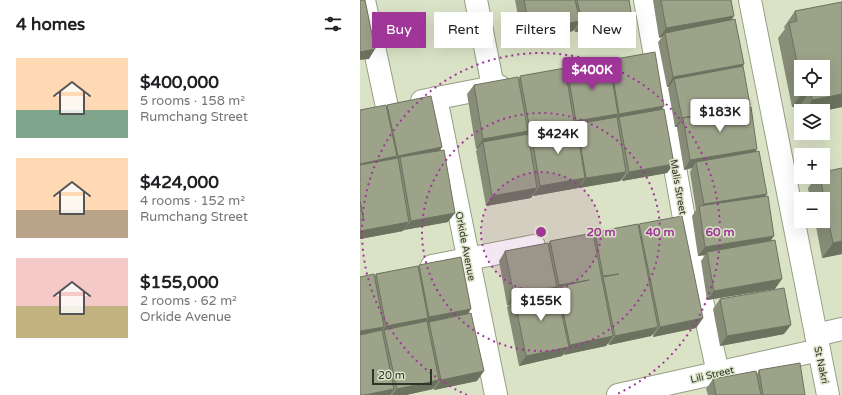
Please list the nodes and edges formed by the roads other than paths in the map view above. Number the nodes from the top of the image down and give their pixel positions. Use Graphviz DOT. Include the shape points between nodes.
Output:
graph roads {
  1 [pos="364,0"];
  2 [pos="476,0"];
  3 [pos="644,0"];
  4 [pos="750,0"];
  5 [pos="516,82"];
  6 [pos="493,87"];
  7 [pos="436,98"];
  8 [pos="684,218"];
  9 [pos="661,222"];
  10 [pos="553,243"];
  11 [pos="468,259"];
  12 [pos="414,269"];
  13 [pos="842,329"];
  14 [pos="811,344"];
  15 [pos="718,373"];
  16 [pos="496,395"];
  17 [pos="618,395"];
  18 [pos="828,395"];
  1 -- 7 [label="street" via="377,109"];
  2 -- 6 [label="street"];
  3 -- 8 [label="street, Malis Street" via="647,57"];
  4 -- 14 [label="street, St Nakri"];
  5 -- 6 [label="street"];
  6 -- 7 [label="street"];
  7 -- 11 [label="street, Orkide Avenue"];
  8 -- 9 [label="street"];
  8 -- 15 [label="street, Malis Street"];
  10 -- 11 [label="street"];
  11 -- 12 [label="street"];
  11 -- 16 [label="street, Orkide Avenue"];
  13 -- 14 [label="street, Lili Street"];
  14 -- 15 [label="street, Lili Street"];
  14 -- 18 [label="street, St Nakri"];
  15 -- 17 [label="street, Lili Street"];
}
